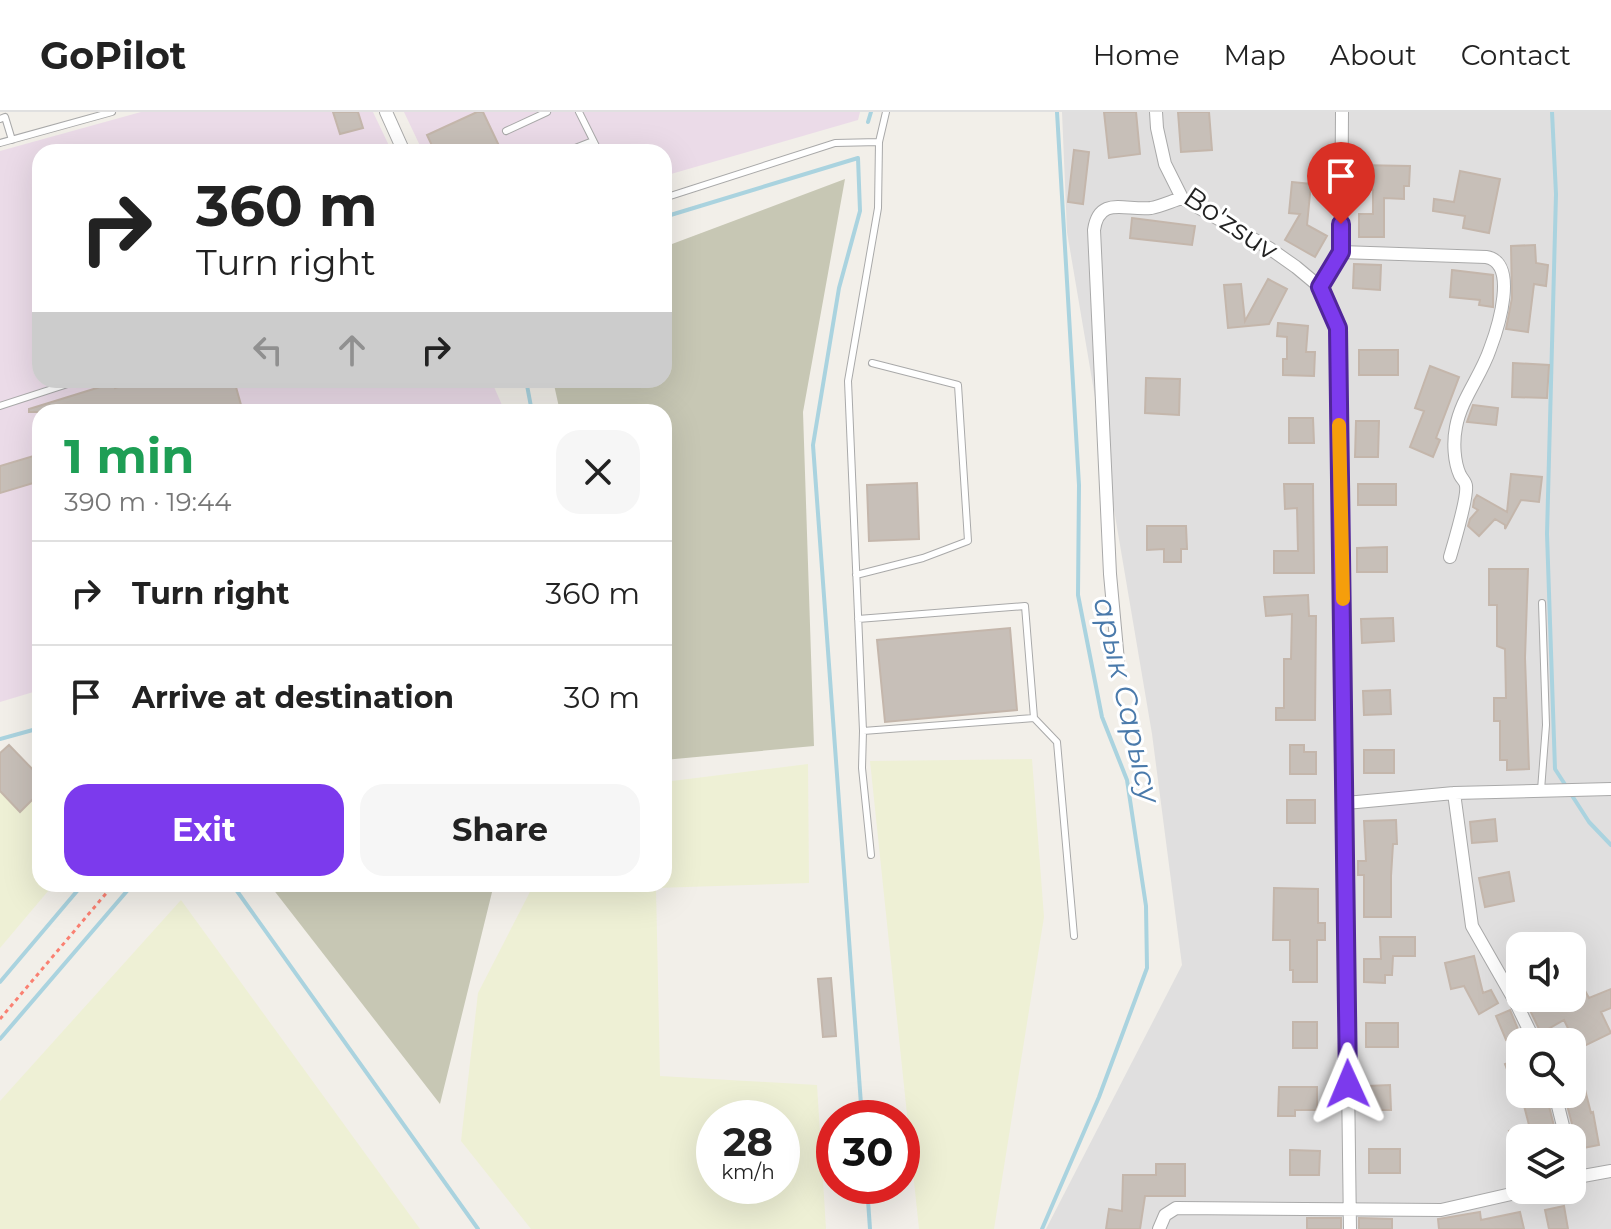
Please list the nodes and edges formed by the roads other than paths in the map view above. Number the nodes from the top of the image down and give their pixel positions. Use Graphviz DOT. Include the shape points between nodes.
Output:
graph roads {
  1 [pos="112,112"];
  2 [pos="386,112"];
  3 [pos="547,112"];
  4 [pos="579,112"];
  5 [pos="886,112"];
  6 [pos="1156,112"];
  7 [pos="1342,112"];
  8 [pos="0,119"];
  9 [pos="506,131"];
  10 [pos="12,140"];
  11 [pos="593,141"];
  12 [pos="879,142"];
  13 [pos="0,143"];
  14 [pos="400,144"];
  15 [pos="585,144"];
  16 [pos="595,144"];
  17 [pos="672,195"];
  18 [pos="1182,198"];
  19 [pos="1341,252"];
  20 [pos="1320,287"];
  21 [pos="872,363"];
  22 [pos="55,388"];
  23 [pos="0,406"];
  24 [pos="1450,557"];
  25 [pos="856,575"];
  26 [pos="1542,603"];
  27 [pos="858,619"];
  28 [pos="1118,661"];
  29 [pos="1034,718"];
  30 [pos="863,731"];
  31 [pos="1611,789"];
  32 [pos="1546,790"];
  33 [pos="1454,793"];
  34 [pos="1346,803"];
  35 [pos="871,855"];
  36 [pos="1074,936"];
  37 [pos="1528,1028"];
  38 [pos="1611,1171"];
  39 [pos="1586,1175"];
  40 [pos="1506,1195"];
  41 [pos="1349,1209"];
  42 [pos="1159,1229"];
  43 [pos="1350,1229"];
  1 -- 10 [label="lane"];
  2 -- 14 [label="street"];
  3 -- 9 [label="lane"];
  4 -- 11 [label="lane"];
  5 -- 12 [label="lane"];
  6 -- 18 [label="street, Bo'zsuv" via="1165,164"];
  7 -- 19 [label="street"];
  8 -- 10 [label="lane" via="5,117"];
  10 -- 13 [label="lane"];
  11 -- 15 [label="lane"];
  11 -- 16 [label="lane"];
  12 -- 17 [label="lane" via="835,143"];
  12 -- 25 [label="lane" via="878,208 848,381"];
  18 -- 20 [label="street, Bo'zsuv" via="1269,248"];
  18 -- 28 [label="street" via="1152,208 1107,208 1094,230"];
  19 -- 20 [label="street"];
  19 -- 24 [label="street" via="1486,257 1502,267 1490,351 1455,430 1456,462 1466,486"];
  20 -- 34 [label="street, Bo'zsuv" via="1338,328"];
  21 -- 25 [label="lane" via="958,385 968,541"];
  22 -- 23 [label="lane"];
  25 -- 27 [label="lane"];
  26 -- 32 [label="lane"];
  27 -- 29 [label="lane" via="1025,606"];
  27 -- 30 [label="lane"];
  29 -- 30 [label="lane"];
  29 -- 36 [label="lane" via="1057,742"];
  30 -- 35 [label="lane"];
  31 -- 32 [label="street"];
  32 -- 33 [label="street"];
  33 -- 34 [label="street"];
  33 -- 37 [label="street" via="1472,926"];
  34 -- 41 [label="street, Bo'zsuv"];
  38 -- 39 [label="street"];
  40 -- 41 [label="street" via="1441,1210"];
  41 -- 42 [label="street" via="1176,1208 1165,1215"];
  41 -- 43 [label="street, Bo'zsuv"];
}
